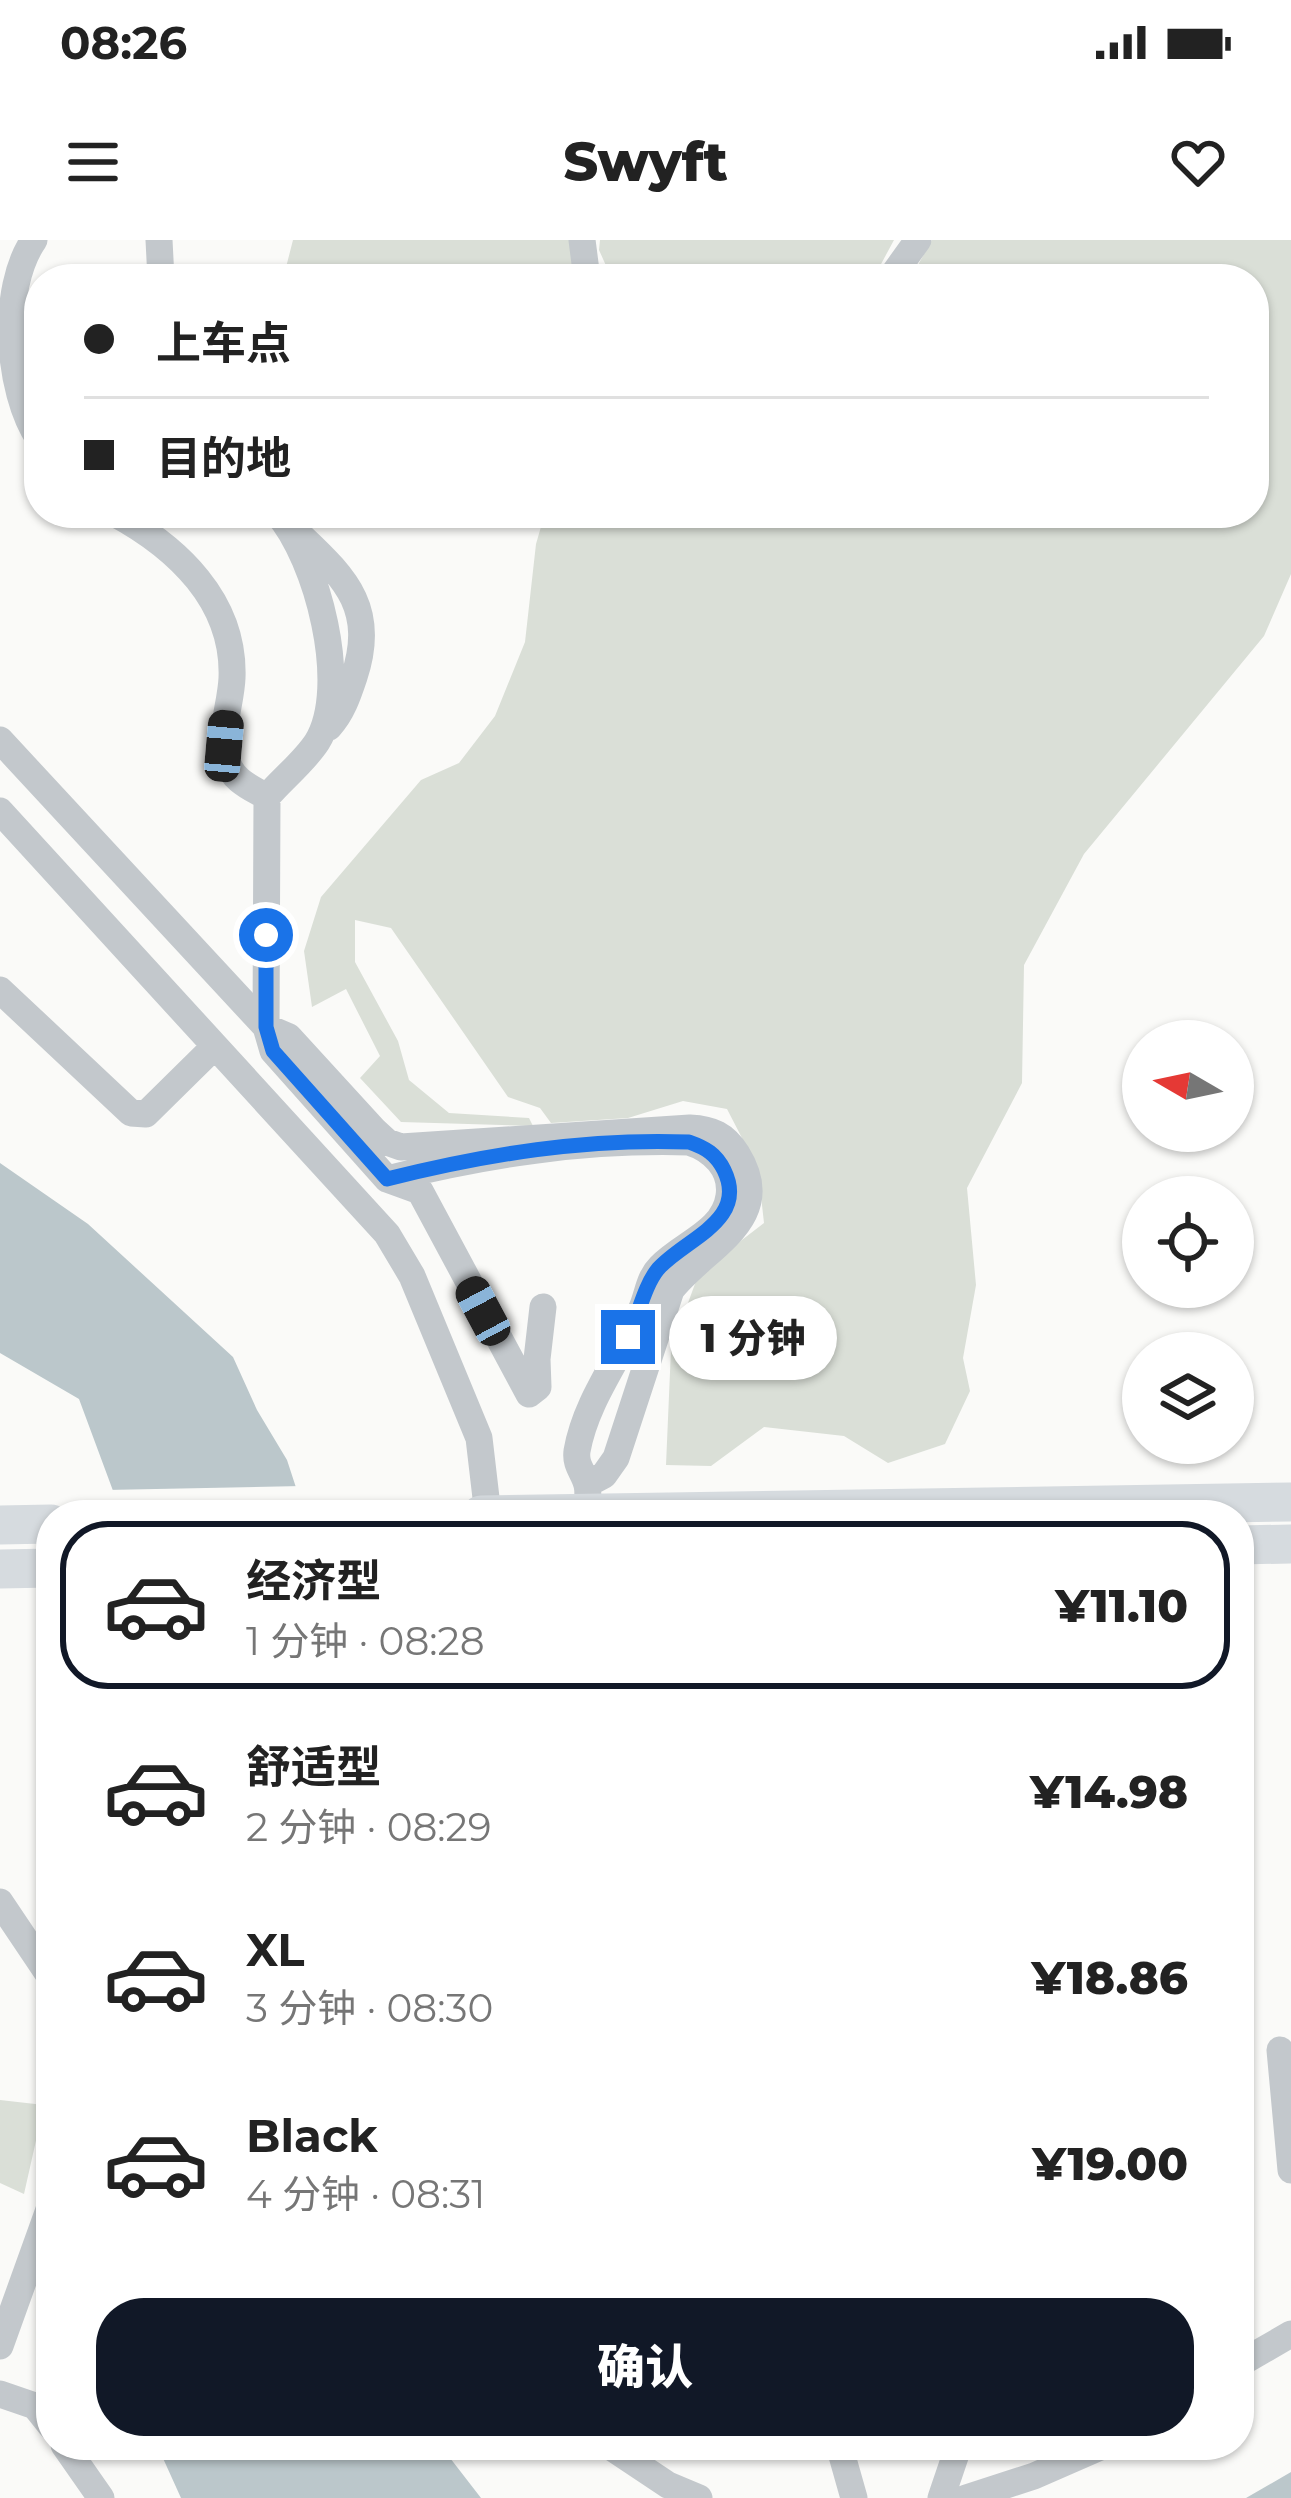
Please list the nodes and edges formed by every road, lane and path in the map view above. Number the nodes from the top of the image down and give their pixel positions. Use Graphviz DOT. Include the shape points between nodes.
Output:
graph roads {
  1 [pos="34,240"];
  2 [pos="24,404"];
  3 [pos="138,528"];
  4 [pos="288,528"];
  5 [pos="0,740"];
  6 [pos="266,797"];
  7 [pos="0,811"];
  8 [pos="0,990"];
  9 [pos="266,1027"];
  10 [pos="214,1047"];
  11 [pos="387,1179"];
  12 [pos="543,1307"];
  13 [pos="587,1498"];
  14 [pos="483,1500"];
  15 [pos="939,1500"];
  16 [pos="1254,1502"];
  17 [pos="1291,1502"];
  18 [pos="1291,1544"];
  19 [pos="1254,1545"];
  20 [pos="0,1902"];
  21 [pos="36,1956"];
  22 [pos="1280,2050"];
  23 [pos="1291,2170"];
  24 [pos="36,2246"];
  25 [pos="1291,2334"];
  26 [pos="0,2346"];
  27 [pos="1254,2355"];
  28 [pos="0,2394"];
  29 [pos="36,2408"];
  30 [pos="74,2460"];
  31 [pos="627,2460"];
  32 [pos="843,2460"];
  33 [pos="954,2460"];
  34 [pos="1071,2460"];
  35 [pos="101,2498"];
  36 [pos="699,2498"];
  37 [pos="854,2498"];
  38 [pos="941,2498"];
  39 [pos="966,2498"];
  1 -- 2 [label="street" via="10,338"];
  3 -- 6 [label="street" via="169,548 221,613 232,679 226,761"];
  4 -- 6 [label="street" via="322,615 328,705 319,740"];
  5 -- 9 [label="street"];
  6 -- 9 [label="street"];
  7 -- 10 [label="street"];
  8 -- 10 [label="street" via="131,1113 146,1114"];
  9 -- 11 [label="street" via="273,1051"];
  9 -- 13 [label="street" via="289,1037 375,1131 401,1147 690,1128 719,1134 735,1150 749,1189 746,1210 671,1290 616,1458"];
  10 -- 14 [label="street" via="402,1256 479,1438"];
  11 -- 12 [label="street" via="420,1191 530,1394 538,1387"];
  11 -- 13 [label="street" via="541,1147 689,1142 717,1158 730,1192 724,1215 660,1267 593,1402 577,1454"];
  13 -- 15 [label="highway"];
  16 -- 17 [label="highway"];
  18 -- 19 [label="highway"];
  20 -- 21 [label="street"];
  22 -- 23 [label="street"];
  24 -- 26 [label="street"];
  25 -- 27 [label="street"];
  28 -- 29 [label="street"];
  30 -- 35 [label="street"];
  31 -- 36 [label="street"];
  32 -- 37 [label="street"];
  33 -- 38 [label="street"];
  34 -- 39 [label="street"];
}
